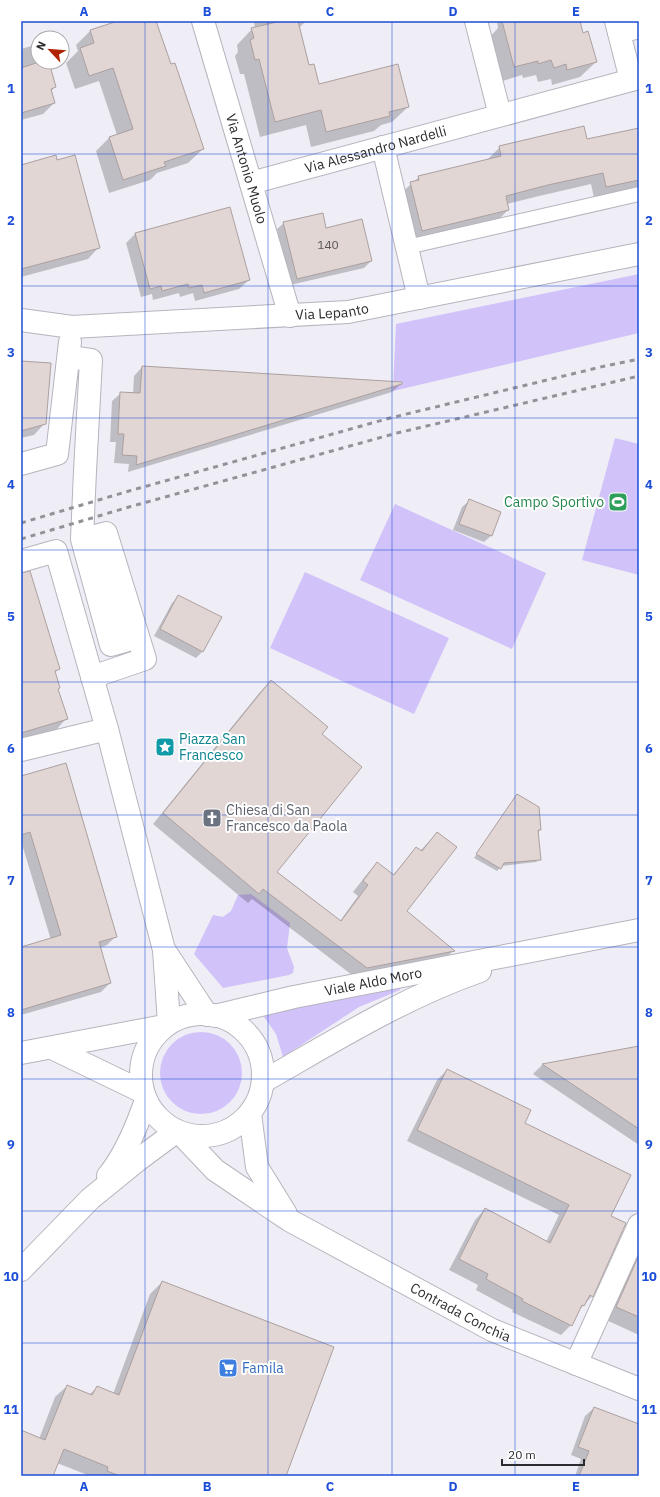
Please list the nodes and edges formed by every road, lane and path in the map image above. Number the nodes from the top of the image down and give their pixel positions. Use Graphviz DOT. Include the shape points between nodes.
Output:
graph roads {
  1 [pos="203,21"];
  2 [pos="476,21"];
  3 [pos="625,27"];
  4 [pos="635,79"];
  5 [pos="500,115"];
  6 [pos="383,147"];
  7 [pos="251,183"];
  8 [pos="639,194"];
  9 [pos="407,247"];
  10 [pos="639,254"];
  11 [pos="419,298"];
  12 [pos="290,316"];
  13 [pos="21,320"];
  14 [pos="72,327"];
  15 [pos="69,356"];
  16 [pos="21,464"];
  17 [pos="21,561"];
  18 [pos="92,677"];
  19 [pos="107,729"];
  20 [pos="21,750"];
  21 [pos="639,930"];
  22 [pos="164,950"];
  23 [pos="533,951"];
  24 [pos="211,1015"];
  25 [pos="167,1025"];
  26 [pos="52,1048"];
  27 [pos="21,1053"];
  28 [pos="264,1081"];
  29 [pos="145,1096"];
  30 [pos="250,1114"];
  31 [pos="179,1132"];
  32 [pos="90,1199"];
  33 [pos="289,1220"];
  34 [pos="639,1226"];
  35 [pos="21,1270"];
  36 [pos="576,1364"];
  37 [pos="639,1389"];
  1 -- 7 [label="street, Via Antonio Muolo"];
  2 -- 5 [label="street"];
  3 -- 4 [label="street, Via Alessandro Nardelli"];
  4 -- 5 [label="street, Via Alessandro Nardelli"];
  5 -- 6 [label="street, Via Alessandro Nardelli"];
  6 -- 7 [label="street, Via Alessandro Nardelli"];
  6 -- 9 [label="street"];
  7 -- 12 [label="street, Via Antonio Muolo"];
  8 -- 9 [label="lane"];
  9 -- 11 [label="street"];
  10 -- 11 [label="street, Via Lepanto"];
  11 -- 12 [label="street, Via Lepanto" via="348,312"];
  12 -- 14 [label="street, Via Lepanto"];
  13 -- 14 [label="street, Via Lepanto"];
  14 -- 15 [label="street"];
  15 -- 16 [label="street" via="57,454"];
  15 -- 18 [label="street" via="92,360 82,540 111,645 124,641 95,536 106,533 145,659"];
  17 -- 18 [label="street" via="56,551"];
  18 -- 19 [label="street"];
  19 -- 20 [label="street"];
  19 -- 22 [label="street"];
  21 -- 23 [label="street, Viale Aldo Moro"];
  22 -- 24 [label="street"];
  22 -- 25 [label="street"];
  23 -- 24 [label="street, Viale Aldo Moro"];
  23 -- 28 [label="street, Viale Aldo Moro" via="407,1001"];
  24 -- 25 [label="street" via="181,1017"];
  24 -- 28 [label="street" via="231,1020 246,1031 257,1046 263,1063"];
  25 -- 26 [label="street"];
  25 -- 29 [label="street" via="152,1040 144,1056 141,1074"];
  26 -- 27 [label="street"];
  26 -- 29 [label="street"];
  28 -- 30 [label="street" via="260,1099"];
  29 -- 31 [label="street" via="151,1110 164,1124"];
  29 -- 32 [label="street" via="135,1130 116,1167"];
  30 -- 31 [label="street" via="236,1127 218,1135 199,1137"];
  30 -- 33 [label="street" via="257,1167"];
  31 -- 32 [label="street" via="138,1160"];
  31 -- 33 [label="street, Contrada Conchia" via="215,1170"];
  32 -- 35 [label="street"];
  33 -- 36 [label="street, Contrada Conchia" via="492,1330"];
  34 -- 36 [label="street"];
  36 -- 37 [label="street, Contrada Conchia"];
}
